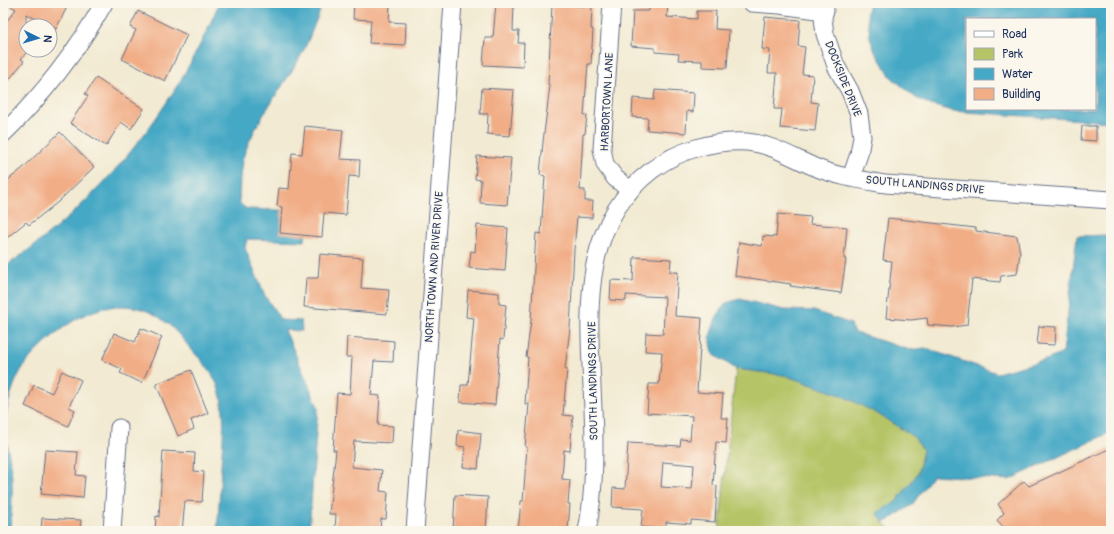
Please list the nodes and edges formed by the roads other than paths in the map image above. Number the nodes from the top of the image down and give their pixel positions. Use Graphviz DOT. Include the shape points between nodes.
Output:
graph roads {
  1 [pos="104,3"];
  2 [pos="453,3"];
  3 [pos="612,3"];
  4 [pos="752,3"];
  5 [pos="825,7"];
  6 [pos="3,134"];
  7 [pos="851,178"];
  8 [pos="630,190"];
  9 [pos="1111,200"];
  10 [pos="119,428"];
  11 [pos="112,531"];
  12 [pos="415,531"];
  13 [pos="587,531"];
  1 -- 6 [label="street" via="85,35 50,83"];
  2 -- 12 [label="street, NORTH TOWN AND RIVER DRIVE"];
  3 -- 8 [label="street, HARBORTOWN LANE" via="602,149 605,164 615,178"];
  4 -- 5 [label="street"];
  5 -- 7 [label="street, DOCKSIDE DRIVE" via="825,34 836,66 850,91 862,137 860,154"];
  7 -- 8 [label="street, SOUTH LANDINGS DRIVE" via="818,168 766,146 730,142 678,154 660,163"];
  7 -- 9 [label="street, SOUTH LANDINGS DRIVE" via="884,184"];
  8 -- 13 [label="street, SOUTH LANDINGS DRIVE" via="611,216 594,267 590,346 594,448"];
  10 -- 11 [label="street"];
}
